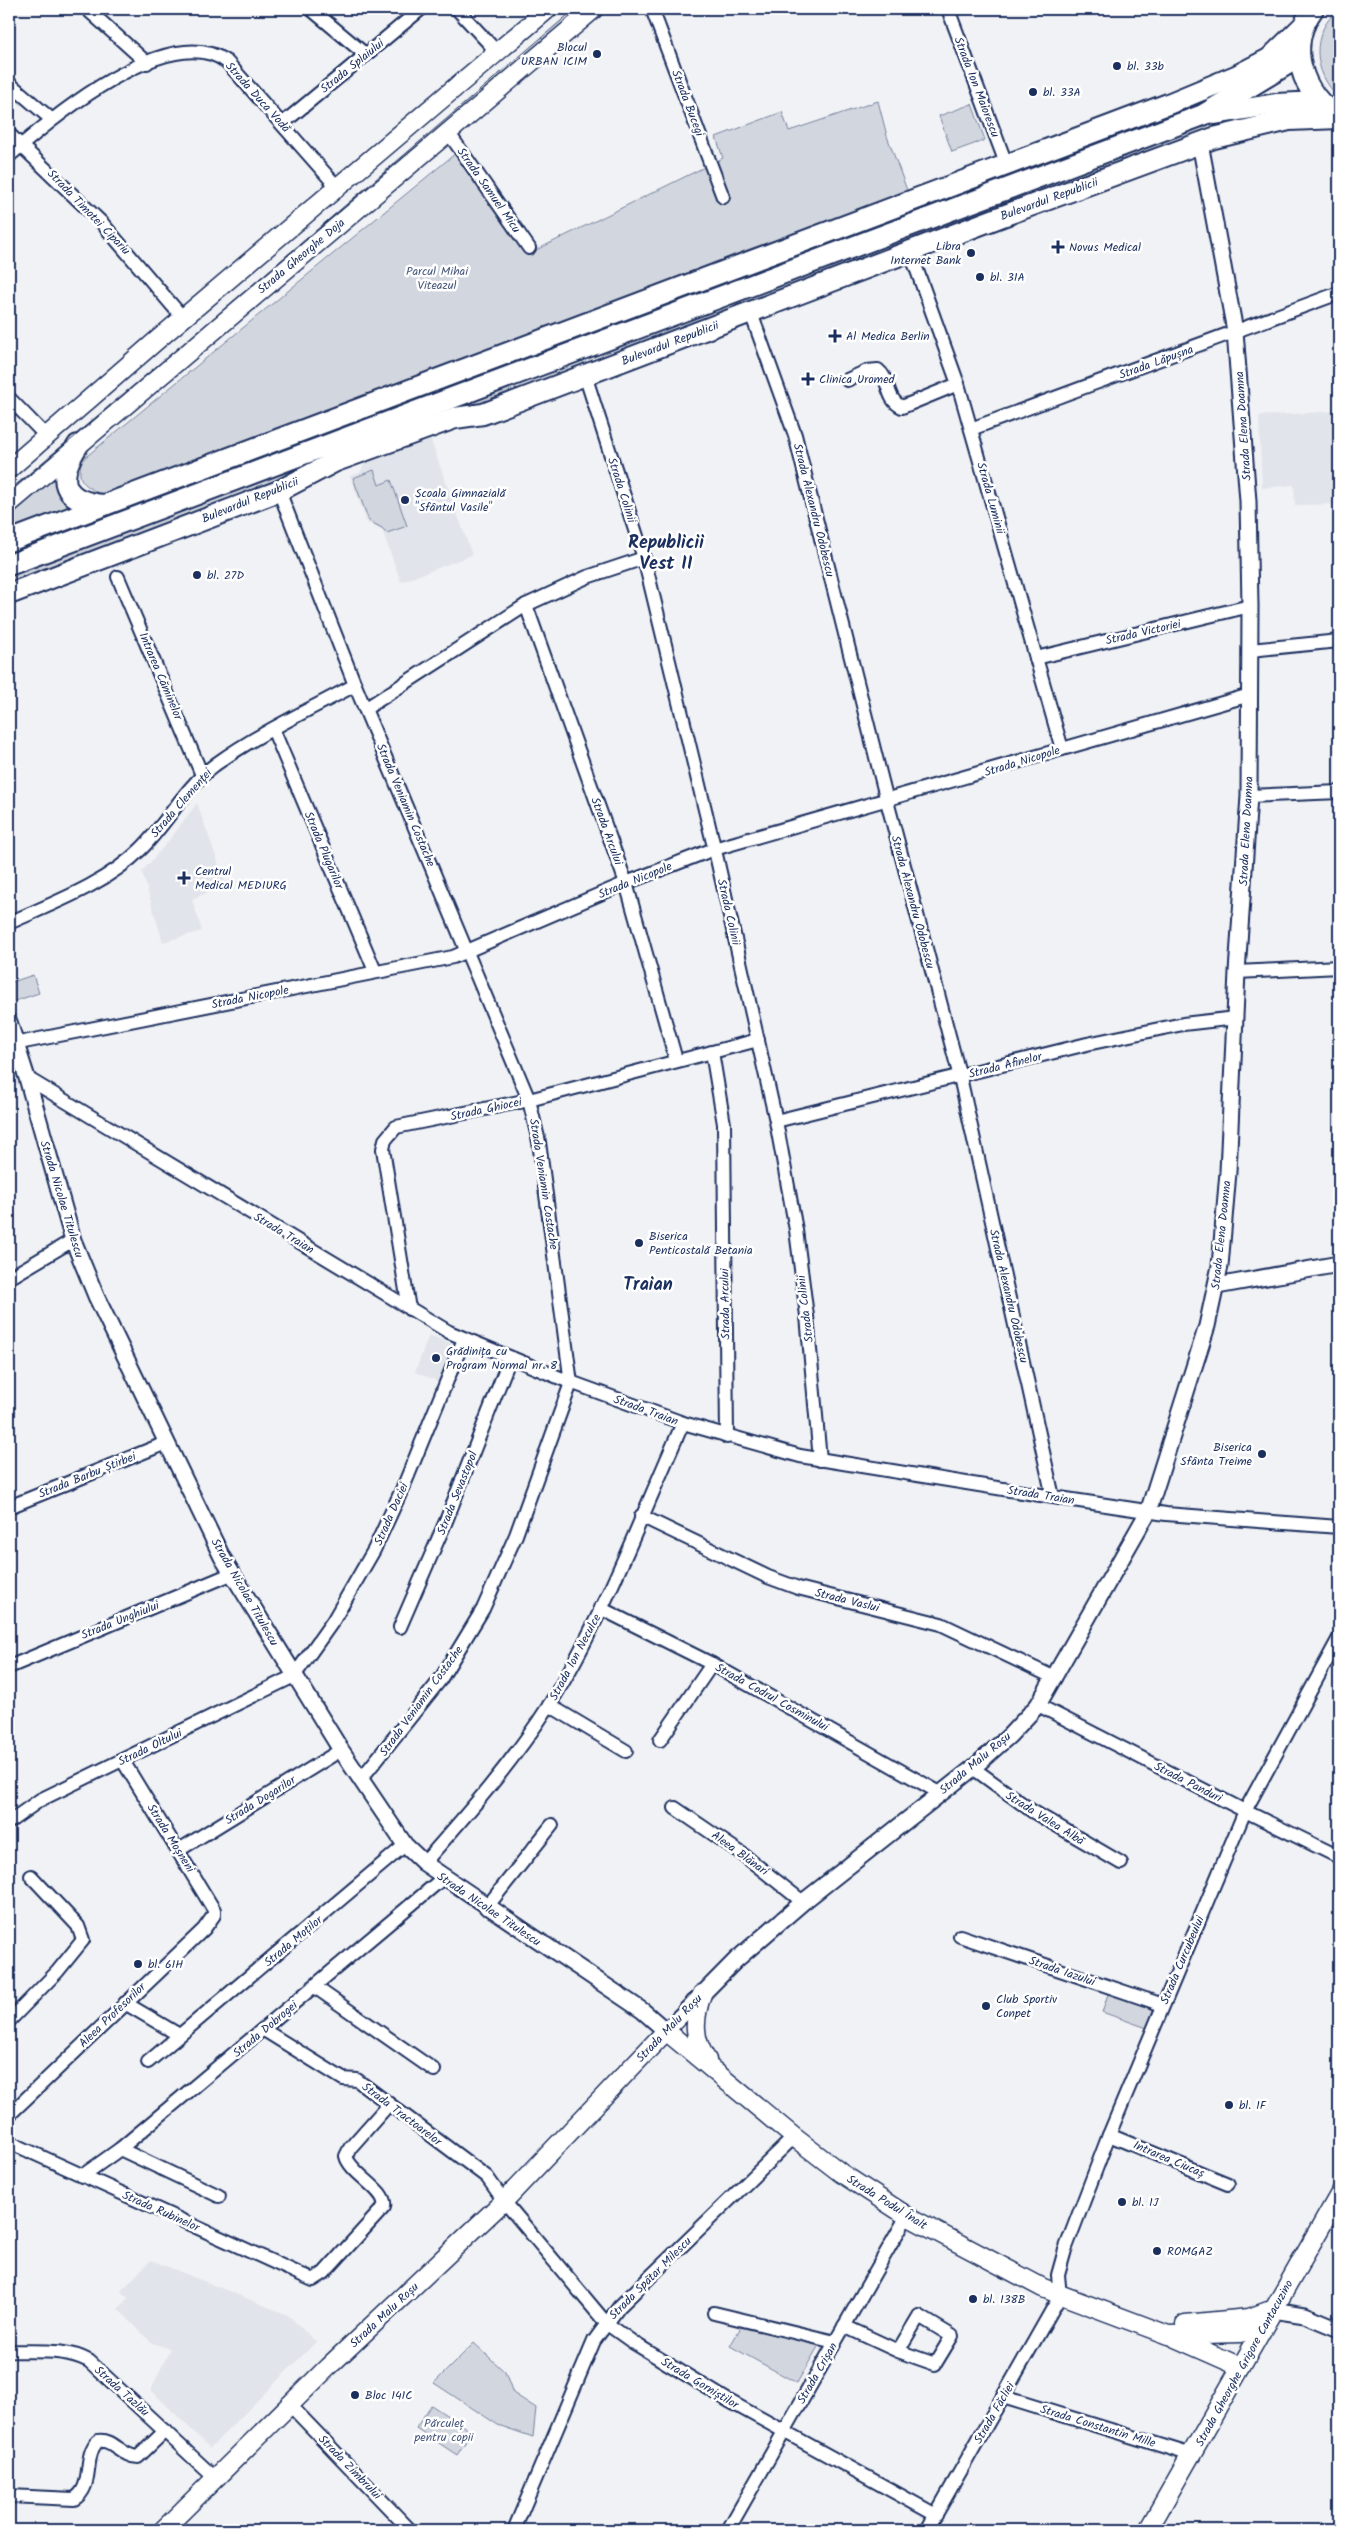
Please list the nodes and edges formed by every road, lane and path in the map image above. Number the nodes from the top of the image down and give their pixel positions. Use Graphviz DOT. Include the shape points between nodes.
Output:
graph roads {
  1 [pos="87,9"];
  2 [pos="312,9"];
  3 [pos="422,9"];
  4 [pos="457,9"];
  5 [pos="548,9"];
  6 [pos="594,9"];
  7 [pos="652,9"];
  8 [pos="948,9"];
  9 [pos="1310,13"];
  10 [pos="497,52"];
  11 [pos="366,55"];
  12 [pos="1299,58"];
  13 [pos="147,62"];
  14 [pos="9,83"];
  15 [pos="1320,102"];
  16 [pos="1203,115"];
  17 [pos="1339,117"];
  18 [pos="51,119"];
  19 [pos="282,124"];
  20 [pos="448,132"];
  21 [pos="9,134"];
  22 [pos="1200,143"];
  23 [pos="21,145"];
  24 [pos="9,156"];
  25 [pos="1007,166"];
  26 [pos="338,188"];
  27 [pos="723,197"];
  28 [pos="529,248"];
  29 [pos="910,251"];
  30 [pos="1339,293"];
  31 [pos="751,313"];
  32 [pos="183,318"];
  33 [pos="1235,331"];
  34 [pos="585,375"];
  35 [pos="847,380"];
  36 [pos="958,384"];
  37 [pos="9,398"];
  38 [pos="971,429"];
  39 [pos="46,436"];
  40 [pos="78,445"];
  41 [pos="9,469"];
  42 [pos="279,491"];
  43 [pos="9,504"];
  44 [pos="104,505"];
  45 [pos="9,541"];
  46 [pos="644,558"];
  47 [pos="9,565"];
  48 [pos="118,577"];
  49 [pos="9,594"];
  50 [pos="526,605"];
  51 [pos="1250,606"];
  52 [pos="1339,640"];
  53 [pos="1250,650"];
  54 [pos="1036,658"];
  55 [pos="355,685"];
  56 [pos="1250,695"];
  57 [pos="365,709"];
  58 [pos="273,729"];
  59 [pos="1062,749"];
  60 [pos="202,776"];
  61 [pos="1339,792"];
  62 [pos="1249,796"];
  63 [pos="887,801"];
  64 [pos="714,849"];
  65 [pos="626,883"];
  66 [pos="9,923"];
  67 [pos="468,951"];
  68 [pos="1339,967"];
  69 [pos="375,971"];
  70 [pos="1237,972"];
  71 [pos="1236,1018"];
  72 [pos="9,1022"];
  73 [pos="758,1040"];
  74 [pos="13,1044"];
  75 [pos="712,1052"];
  76 [pos="676,1060"];
  77 [pos="960,1077"];
  78 [pos="27,1078"];
  79 [pos="529,1100"];
  80 [pos="776,1121"];
  81 [pos="73,1240"];
  82 [pos="1339,1264"];
  83 [pos="9,1278"];
  84 [pos="1217,1286"];
  85 [pos="409,1309"];
  86 [pos="464,1339"];
  87 [pos="510,1358"];
  88 [pos="571,1383"];
  89 [pos="682,1423"];
  90 [pos="727,1437"];
  91 [pos="166,1443"];
  92 [pos="820,1460"];
  93 [pos="1053,1498"];
  94 [pos="9,1507"];
  95 [pos="1148,1512"];
  96 [pos="641,1516"];
  97 [pos="1339,1527"];
  98 [pos="231,1574"];
  99 [pos="600,1608"];
  100 [pos="400,1627"];
  101 [pos="1339,1638"];
  102 [pos="712,1664"];
  103 [pos="9,1667"];
  104 [pos="294,1676"];
  105 [pos="1055,1678"];
  106 [pos="549,1705"];
  107 [pos="1038,1705"];
  108 [pos="660,1740"];
  109 [pos="341,1750"];
  110 [pos="626,1751"];
  111 [pos="123,1761"];
  112 [pos="973,1768"];
  113 [pos="361,1779"];
  114 [pos="940,1793"];
  115 [pos="675,1808"];
  116 [pos="1246,1812"];
  117 [pos="9,1822"];
  118 [pos="552,1825"];
  119 [pos="405,1845"];
  120 [pos="179,1850"];
  121 [pos="1339,1857"];
  122 [pos="1121,1863"];
  123 [pos="424,1864"];
  124 [pos="30,1876"];
  125 [pos="444,1878"];
  126 [pos="803,1902"];
  127 [pos="486,1908"];
  128 [pos="214,1915"];
  129 [pos="960,1936"];
  130 [pos="315,1987"];
  131 [pos="702,1994"];
  132 [pos="125,2003"];
  133 [pos="1163,2005"];
  134 [pos="9,2021"];
  135 [pos="264,2030"];
  136 [pos="666,2031"];
  137 [pos="179,2036"];
  138 [pos="148,2062"];
  139 [pos="434,2070"];
  140 [pos="714,2071"];
  141 [pos="389,2104"];
  142 [pos="9,2115"];
  143 [pos="1109,2135"];
  144 [pos="794,2138"];
  145 [pos="9,2142"];
  146 [pos="120,2149"];
  147 [pos="82,2176"];
  148 [pos="1228,2184"];
  149 [pos="219,2196"];
  150 [pos="1339,2197"];
  151 [pos="504,2201"];
  152 [pos="907,2216"];
  153 [pos="1060,2296"];
  154 [pos="1273,2310"];
  155 [pos="714,2313"];
  156 [pos="606,2323"];
  157 [pos="1138,2324"];
  158 [pos="844,2326"];
  159 [pos="1339,2329"];
  160 [pos="1168,2335"];
  161 [pos="835,2342"];
  162 [pos="9,2351"];
  163 [pos="898,2351"];
  164 [pos="1241,2368"];
  165 [pos="1003,2397"];
  166 [pos="290,2405"];
  167 [pos="166,2431"];
  168 [pos="784,2431"];
  169 [pos="1192,2455"];
  170 [pos="215,2478"];
  171 [pos="9,2496"];
  172 [pos="936,2515"];
  173 [pos="163,2530"];
  174 [pos="410,2530"];
  175 [pos="514,2530"];
  176 [pos="728,2530"];
  177 [pos="927,2530"];
  178 [pos="1148,2530"];
  1 -- 13 [label="street"];
  2 -- 11 [label="street"];
  3 -- 11 [label="street, Strada Splaiului"];
  4 -- 10 [label="street"];
  5 -- 10 [label="main road"];
  6 -- 20 [label="main road, Strada Gheorghe Doja"];
  7 -- 27 [label="street, Strada Bucegi"];
  8 -- 25 [label="street, Strada Ion Maiorescu"];
  9 -- 12 [label="main road" via="1300,41"];
  9 -- 25 [label="main road" via="1269,59 1238,75"];
  10 -- 26 [label="main road"];
  11 -- 19 [label="street, Strada Splaiului"];
  12 -- 15 [label="main road" via="1309,89"];
  12 -- 16 [label="main road, Bulevardul Republicii"];
  13 -- 18 [label="street" via="112,79"];
  13 -- 19 [label="street, Strada Duca Vodă" via="195,52 220,57"];
  14 -- 18 [label="street"];
  15 -- 16 [label="main road, Bulevardul Republicii" via="1276,104"];
  15 -- 17 [label="main road"];
  16 -- 47 [label="main road, Bulevardul Republicii"];
  17 -- 22 [label="main road, Bulevardul Republicii" via="1281,121"];
  18 -- 23 [label="street"];
  19 -- 26 [label="street, Strada Duca Vodă"];
  20 -- 28 [label="street, Strada Samuel Micu"];
  20 -- 40 [label="main road, Strada Gheorghe Doja"];
  21 -- 23 [label="street, Strada Timotei Cipariu"];
  22 -- 29 [label="main road, Bulevardul Republicii"];
  22 -- 33 [label="street, Strada Elena Doamna"];
  23 -- 24 [label="street"];
  23 -- 32 [label="street, Strada Timotei Cipariu" via="102,223"];
  25 -- 44 [label="main road"];
  26 -- 32 [label="main road"];
  29 -- 31 [label="main road, Bulevardul Republicii"];
  29 -- 36 [label="street, Strada Luminii"];
  30 -- 33 [label="street, Strada Lăpușna"];
  31 -- 34 [label="main road, Bulevardul Republicii"];
  31 -- 63 [label="street, Strada Alexandru Odobescu" via="795,435"];
  32 -- 39 [label="main road"];
  33 -- 38 [label="street, Strada Lăpușna"];
  33 -- 51 [label="street, Strada Elena Doamna" via="1248,501"];
  34 -- 42 [label="main road, Bulevardul Republicii" via="483,414 455,418 336,461"];
  34 -- 46 [label="street, Strada Colinii"];
  35 -- 36 [label="street" via="878,370 883,374 892,401 902,407"];
  36 -- 38 [label="street, Strada Luminii"];
  37 -- 39 [label="street"];
  38 -- 54 [label="street, Strada Luminii"];
  39 -- 41 [label="main road"];
  40 -- 43 [label="main road, Strada Gheorghe Doja"];
  40 -- 44 [label="main road" via="64,474 67,487 86,504"];
  42 -- 49 [label="main road, Bulevardul Republicii"];
  42 -- 55 [label="street, Strada Veniamin Costache"];
  44 -- 45 [label="main road"];
  46 -- 50 [label="street" via="587,577"];
  46 -- 64 [label="street, Strada Colinii"];
  48 -- 60 [label="street, Intrarea Căminelor"];
  50 -- 57 [label="street"];
  50 -- 65 [label="street, Strada Arcului"];
  51 -- 53 [label="street, Strada Elena Doamna"];
  51 -- 54 [label="street, Strada Victoriei"];
  52 -- 53 [label="street"];
  53 -- 56 [label="street, Strada Elena Doamna"];
  54 -- 59 [label="street, Strada Luminii"];
  55 -- 57 [label="street, Strada Veniamin Costache"];
  55 -- 58 [label="street, Strada Clemenței"];
  56 -- 59 [label="street, Strada Nicopole"];
  56 -- 62 [label="street, Strada Elena Doamna"];
  57 -- 67 [label="street, Strada Veniamin Costache"];
  58 -- 60 [label="street, Strada Clemenței" via="215,764"];
  58 -- 69 [label="street, Strada Plugarilor"];
  59 -- 63 [label="street, Strada Nicopole"];
  60 -- 66 [label="street, Strada Clemenței" via="140,850 114,870 80,890"];
  61 -- 62 [label="street"];
  62 -- 70 [label="street, Strada Elena Doamna"];
  63 -- 64 [label="street, Strada Nicopole"];
  63 -- 77 [label="street, Strada Alexandru Odobescu"];
  64 -- 65 [label="street, Strada Nicopole"];
  64 -- 73 [label="street, Strada Colinii"];
  65 -- 67 [label="street, Strada Nicopole"];
  65 -- 76 [label="street, Strada Arcului"];
  67 -- 69 [label="street, Strada Nicopole" via="453,957"];
  67 -- 79 [label="street, Strada Veniamin Costache"];
  68 -- 70 [label="street"];
  69 -- 74 [label="street, Strada Nicopole"];
  70 -- 71 [label="street, Strada Elena Doamna"];
  71 -- 77 [label="street, Strada Afinelor" via="1183,1024 1087,1044"];
  71 -- 84 [label="street, Strada Elena Doamna" via="1228,1172"];
  72 -- 74 [label="street, Strada Nicolae Titulescu"];
  73 -- 75 [label="street, Strada Ghiocei"];
  73 -- 80 [label="street, Strada Colinii"];
  74 -- 78 [label="street, Strada Nicolae Titulescu"];
  75 -- 76 [label="street, Strada Ghiocei"];
  75 -- 90 [label="street, Strada Arcului" via="724,1124"];
  76 -- 79 [label="street, Strada Ghiocei"];
  77 -- 80 [label="street, Strada Afinelor"];
  77 -- 93 [label="street, Strada Alexandru Odobescu"];
  78 -- 81 [label="street, Strada Nicolae Titulescu"];
  78 -- 85 [label="street, Strada Traian"];
  79 -- 85 [label="street, Strada Ghiocei" via="406,1124 396,1127 385,1140"];
  79 -- 88 [label="street, Strada Veniamin Costache" via="541,1152"];
  80 -- 92 [label="street, Strada Colinii" via="803,1288"];
  81 -- 83 [label="street"];
  81 -- 91 [label="street, Strada Nicolae Titulescu"];
  82 -- 84 [label="street"];
  84 -- 95 [label="street, Strada Elena Doamna"];
  85 -- 86 [label="street, Strada Traian"];
  86 -- 87 [label="street, Strada Traian"];
  86 -- 104 [label="street, Strada Daciei" via="374,1550 333,1621"];
  87 -- 88 [label="street, Strada Traian"];
  87 -- 100 [label="street, Strada Sevastopol"];
  88 -- 89 [label="street, Strada Traian"];
  88 -- 113 [label="street, Strada Veniamin Costache" via="516,1535 483,1609 440,1680"];
  89 -- 90 [label="street, Strada Traian"];
  89 -- 96 [label="street, Strada Ion Neculce"];
  90 -- 92 [label="street, Strada Traian"];
  91 -- 94 [label="street, Strada Barbu Știrbei"];
  91 -- 98 [label="street, Strada Nicolae Titulescu"];
  92 -- 93 [label="street, Strada Traian"];
  93 -- 95 [label="street, Strada Traian"];
  95 -- 97 [label="street, Strada Traian"];
  95 -- 105 [label="street, Strada Malu Roșu"];
  96 -- 99 [label="street, Strada Ion Neculce"];
  96 -- 105 [label="street, Strada Vaslui" via="780,1582 941,1624"];
  98 -- 103 [label="street, Strada Unghiului"];
  98 -- 104 [label="street, Strada Nicolae Titulescu"];
  99 -- 102 [label="street, Strada Codrul Cosminului"];
  99 -- 106 [label="street, Strada Ion Neculce"];
  101 -- 116 [label="street, Strada Curcubeului"];
  102 -- 108 [label="street"];
  102 -- 114 [label="street, Strada Codrul Cosminului"];
  104 -- 109 [label="street, Strada Nicolae Titulescu"];
  104 -- 111 [label="street, Strada Oltului"];
  105 -- 107 [label="street, Strada Malu Roșu"];
  106 -- 110 [label="street"];
  106 -- 123 [label="street, Strada Ion Neculce" via="502,1772"];
  107 -- 112 [label="street, Strada Malu Roșu"];
  107 -- 116 [label="street, Strada Panduri"];
  109 -- 113 [label="street, Strada Nicolae Titulescu"];
  109 -- 120 [label="street, Strada Dogarilor"];
  111 -- 117 [label="street, Strada Oltului" via="40,1800"];
  111 -- 120 [label="street, Strada Moșneni"];
  112 -- 114 [label="street, Strada Malu Roșu"];
  112 -- 122 [label="street, Strada Valea Albă" via="1032,1811"];
  113 -- 119 [label="street, Strada Nicolae Titulescu"];
  114 -- 126 [label="street, Strada Malu Roșu"];
  115 -- 126 [label="street, Aleea Blănari" via="742,1853"];
  116 -- 121 [label="street, Strada Panduri"];
  116 -- 133 [label="street, Strada Curcubeului"];
  118 -- 127 [label="street"];
  119 -- 123 [label="street, Strada Nicolae Titulescu"];
  119 -- 137 [label="street, Strada Moților"];
  120 -- 128 [label="street, Strada Moșneni"];
  123 -- 125 [label="street, Strada Nicolae Titulescu"];
  124 -- 134 [label="street" via="78,1926 83,1940"];
  125 -- 127 [label="street, Strada Nicolae Titulescu"];
  125 -- 130 [label="street, Strada Dobrogei"];
  126 -- 131 [label="street, Strada Malu Roșu"];
  127 -- 136 [label="street, Strada Nicolae Titulescu" via="643,2011"];
  128 -- 132 [label="street, Aleea Profesorilor" via="204,1929"];
  129 -- 133 [label="street, Strada Iazului"];
  130 -- 135 [label="street, Strada Dobrogei"];
  130 -- 139 [label="street"];
  131 -- 136 [label="street, Strada Malu Roșu"];
  131 -- 140 [label="main road" via="694,2027 702,2052"];
  132 -- 137 [label="street"];
  132 -- 142 [label="street, Aleea Profesorilor"];
  133 -- 143 [label="street, Strada Curcubeului"];
  135 -- 141 [label="street, Strada Tractoarelor" via="343,2079 357,2080"];
  135 -- 146 [label="street, Strada Dobrogei"];
  136 -- 140 [label="main road, Strada Podul Înalt"];
  136 -- 151 [label="main road, Strada Malu Roșu"];
  137 -- 138 [label="street, Strada Moților"];
  140 -- 144 [label="main road, Strada Podul Înalt"];
  141 -- 147 [label="street, Strada Rubinelor" via="346,2156 349,2164 383,2197 384,2207 324,2273 313,2280"];
  141 -- 151 [label="street, Strada Tractoarelor" via="486,2177"];
  143 -- 148 [label="street, Intrarea Ciucaș"];
  143 -- 153 [label="street, Strada Curcubeului" via="1060,2264"];
  144 -- 152 [label="main road, Strada Podul Înalt"];
  144 -- 156 [label="street, Strada Spătar Milescu" via="618,2307"];
  145 -- 147 [label="street, Strada Rubinelor"];
  146 -- 147 [label="street, Strada Dobrogei"];
  146 -- 149 [label="street"];
  150 -- 154 [label="main road, Strada Gheorghe Grigore Cantacuzino"];
  151 -- 156 [label="street, Strada Gorniștilor"];
  151 -- 166 [label="main road, Strada Malu Roșu"];
  152 -- 153 [label="main road, Strada Podul Înalt"];
  152 -- 158 [label="street, Strada Crișan"];
  153 -- 157 [label="main road, Strada Podul Înalt"];
  153 -- 165 [label="street, Strada Făcliei"];
  154 -- 157 [label="main road, Strada Podul Înalt" via="1249,2318"];
  154 -- 159 [label="street" via="1305,2315"];
  154 -- 160 [label="main road, Strada Podul Înalt" via="1254,2327 1241,2333"];
  154 -- 164 [label="main road, Strada Gheorghe Grigore Cantacuzino"];
  155 -- 161 [label="street"];
  156 -- 168 [label="street, Strada Gorniștilor" via="703,2385"];
  156 -- 175 [label="street, Strada Spătar Milescu" via="594,2341"];
  157 -- 160 [label="main road, Strada Podul Înalt"];
  158 -- 161 [label="street, Strada Crișan"];
  158 -- 163 [label="street"];
  160 -- 164 [label="main road"];
  161 -- 168 [label="street, Strada Crișan"];
  162 -- 167 [label="street, Strada Tazlău" via="76,2354 102,2372"];
  164 -- 169 [label="main road, Strada Gheorghe Grigore Cantacuzino"];
  165 -- 169 [label="street, Strada Constantin Mille"];
  165 -- 172 [label="street, Strada Făcliei"];
  166 -- 170 [label="main road, Strada Malu Roșu"];
  166 -- 174 [label="street, Strada Zimbrului"];
  167 -- 170 [label="street, Strada Tazlău"];
  167 -- 171 [label="street" via="138,2458 125,2455 109,2442 98,2441 91,2450 83,2491 74,2499"];
  168 -- 172 [label="street, Strada Gorniștilor"];
  168 -- 176 [label="street, Strada Crișan"];
  169 -- 178 [label="main road, Strada Gheorghe Grigore Cantacuzino"];
  170 -- 173 [label="main road, Strada Malu Roșu"];
  172 -- 177 [label="street, Strada Făcliei"];
}
